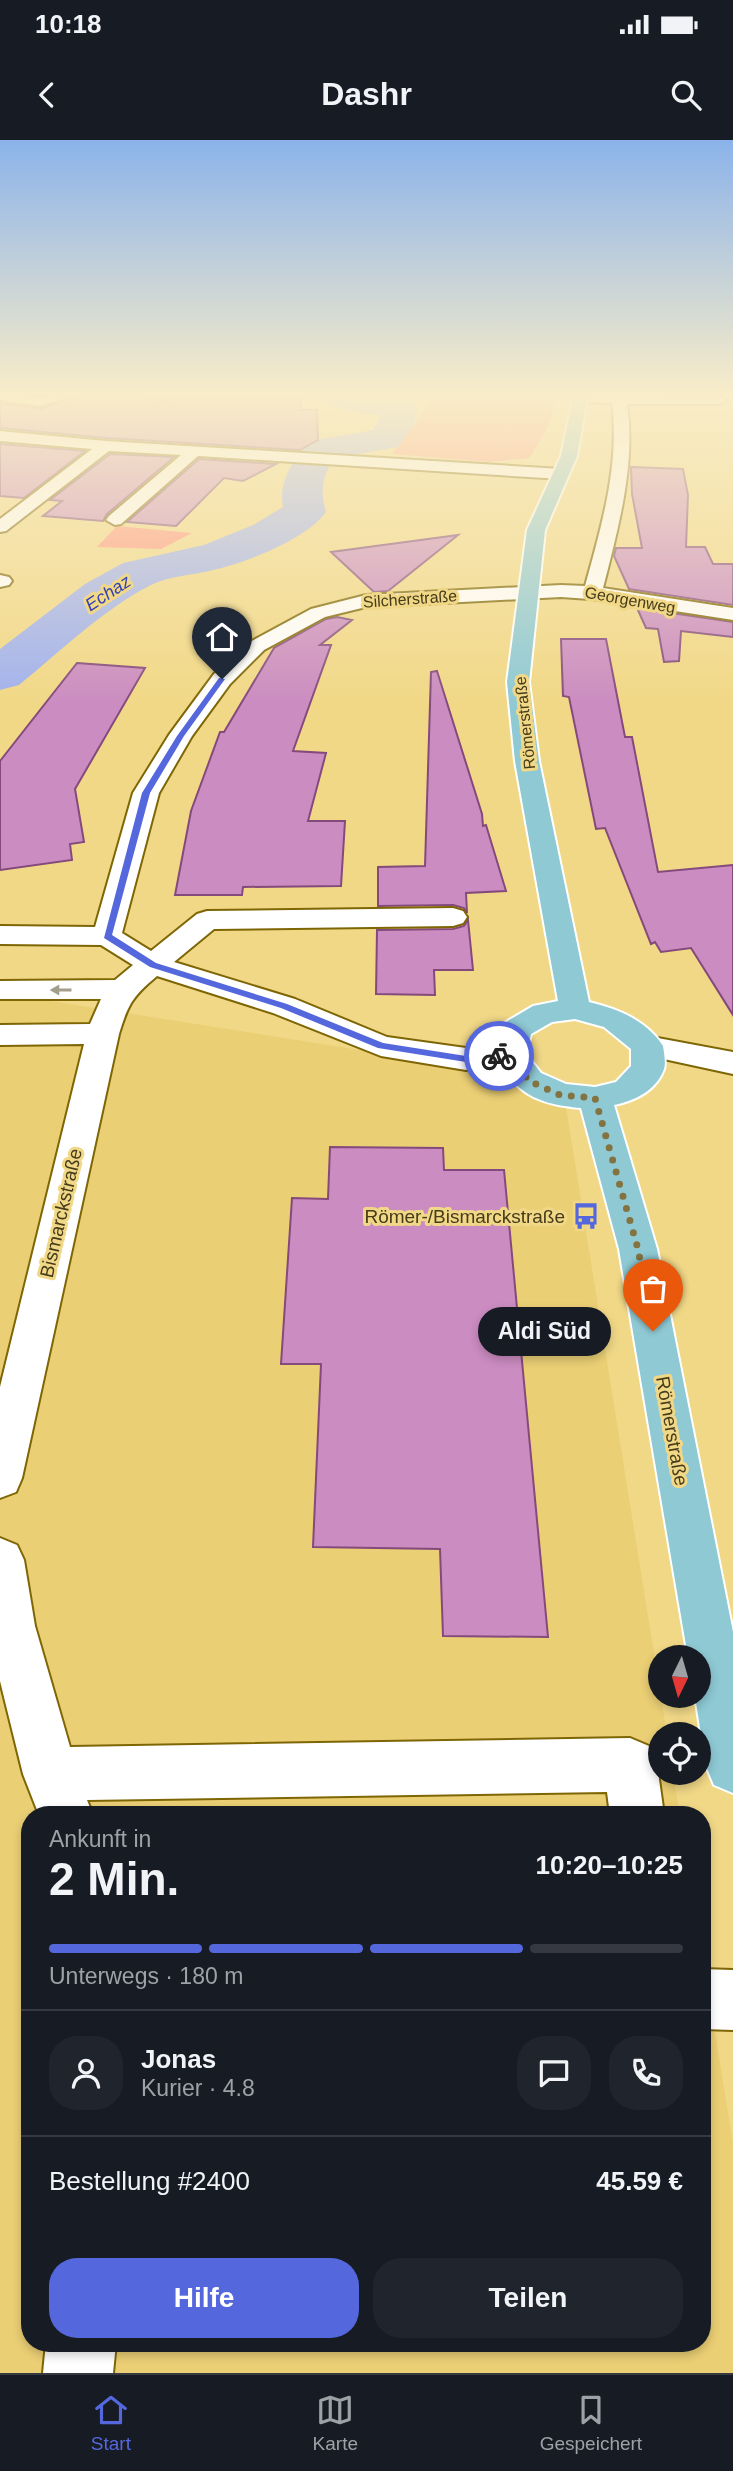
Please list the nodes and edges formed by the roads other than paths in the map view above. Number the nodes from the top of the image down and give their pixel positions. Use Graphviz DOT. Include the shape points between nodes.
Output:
graph roads {
  1 [pos="40,496"];
  2 [pos="143,496"];
  3 [pos="551,496"];
  4 [pos="614,496"];
  5 [pos="116,520"];
  6 [pos="0,527"];
  7 [pos="593,591"];
  8 [pos="528,594"];
  9 [pos="733,614"];
  10 [pos="453,917"];
  11 [pos="0,935"];
  12 [pos="107,936"];
  13 [pos="153,965"];
  14 [pos="123,989"];
  15 [pos="7,990"];
  16 [pos="575,1009"];
  17 [pos="103,1034"];
  18 [pos="0,1035"];
  19 [pos="647,1046"];
  20 [pos="509,1055"];
  21 [pos="733,1063"];
  22 [pos="595,1098"];
  23 [pos="0,1478"];
  24 [pos="0,1560"];
  25 [pos="733,1766"];
  26 [pos="58,1794"];
  27 [pos="636,1806"];
  28 [pos="711,1999"];
  29 [pos="733,2000"];
  30 [pos="80,2352"];
  31 [pos="78,2373"];
  1 -- 6 [label="street"];
  2 -- 5 [label="street"];
  3 -- 8 [label="main road, Römerstraße" via="536,530"];
  4 -- 7 [label="street"];
  7 -- 8 [label="street, Georgenweg"];
  7 -- 9 [label="street, Georgenweg"];
  8 -- 12 [label="street, Silcherstraße" via="366,601 318,613 257,646 222,679 146,793"];
  8 -- 16 [label="main road, Römerstraße" via="518,682 525,748"];
  10 -- 13 [label="street, Bismarckstraße" via="207,920"];
  11 -- 12 [label="street"];
  12 -- 13 [label="street"];
  13 -- 14 [label="street, Bismarckstraße"];
  13 -- 20 [label="street" via="284,1006 381,1046 466,1059"];
  14 -- 15 [label="street, one-way"];
  14 -- 17 [label="street, Bismarckstraße"];
  15 -- 18 [label="street"];
  16 -- 19 [label="main road" via="624,1023"];
  16 -- 20 [label="main road" via="544,1013 517,1029"];
  17 -- 18 [label="street"];
  17 -- 23 [label="street, Bismarckstraße"];
  19 -- 21 [label="street"];
  19 -- 22 [label="main road" via="648,1068 627,1091"];
  20 -- 22 [label="main road" via="529,1081 560,1095"];
  22 -- 25 [label="main road, Römerstraße" via="638,1249"];
  24 -- 26 [label="street" via="20,1665"];
  26 -- 27 [label="street" via="630,1765"];
  28 -- 29 [label="street"];
  30 -- 31 [label="street"];
}
